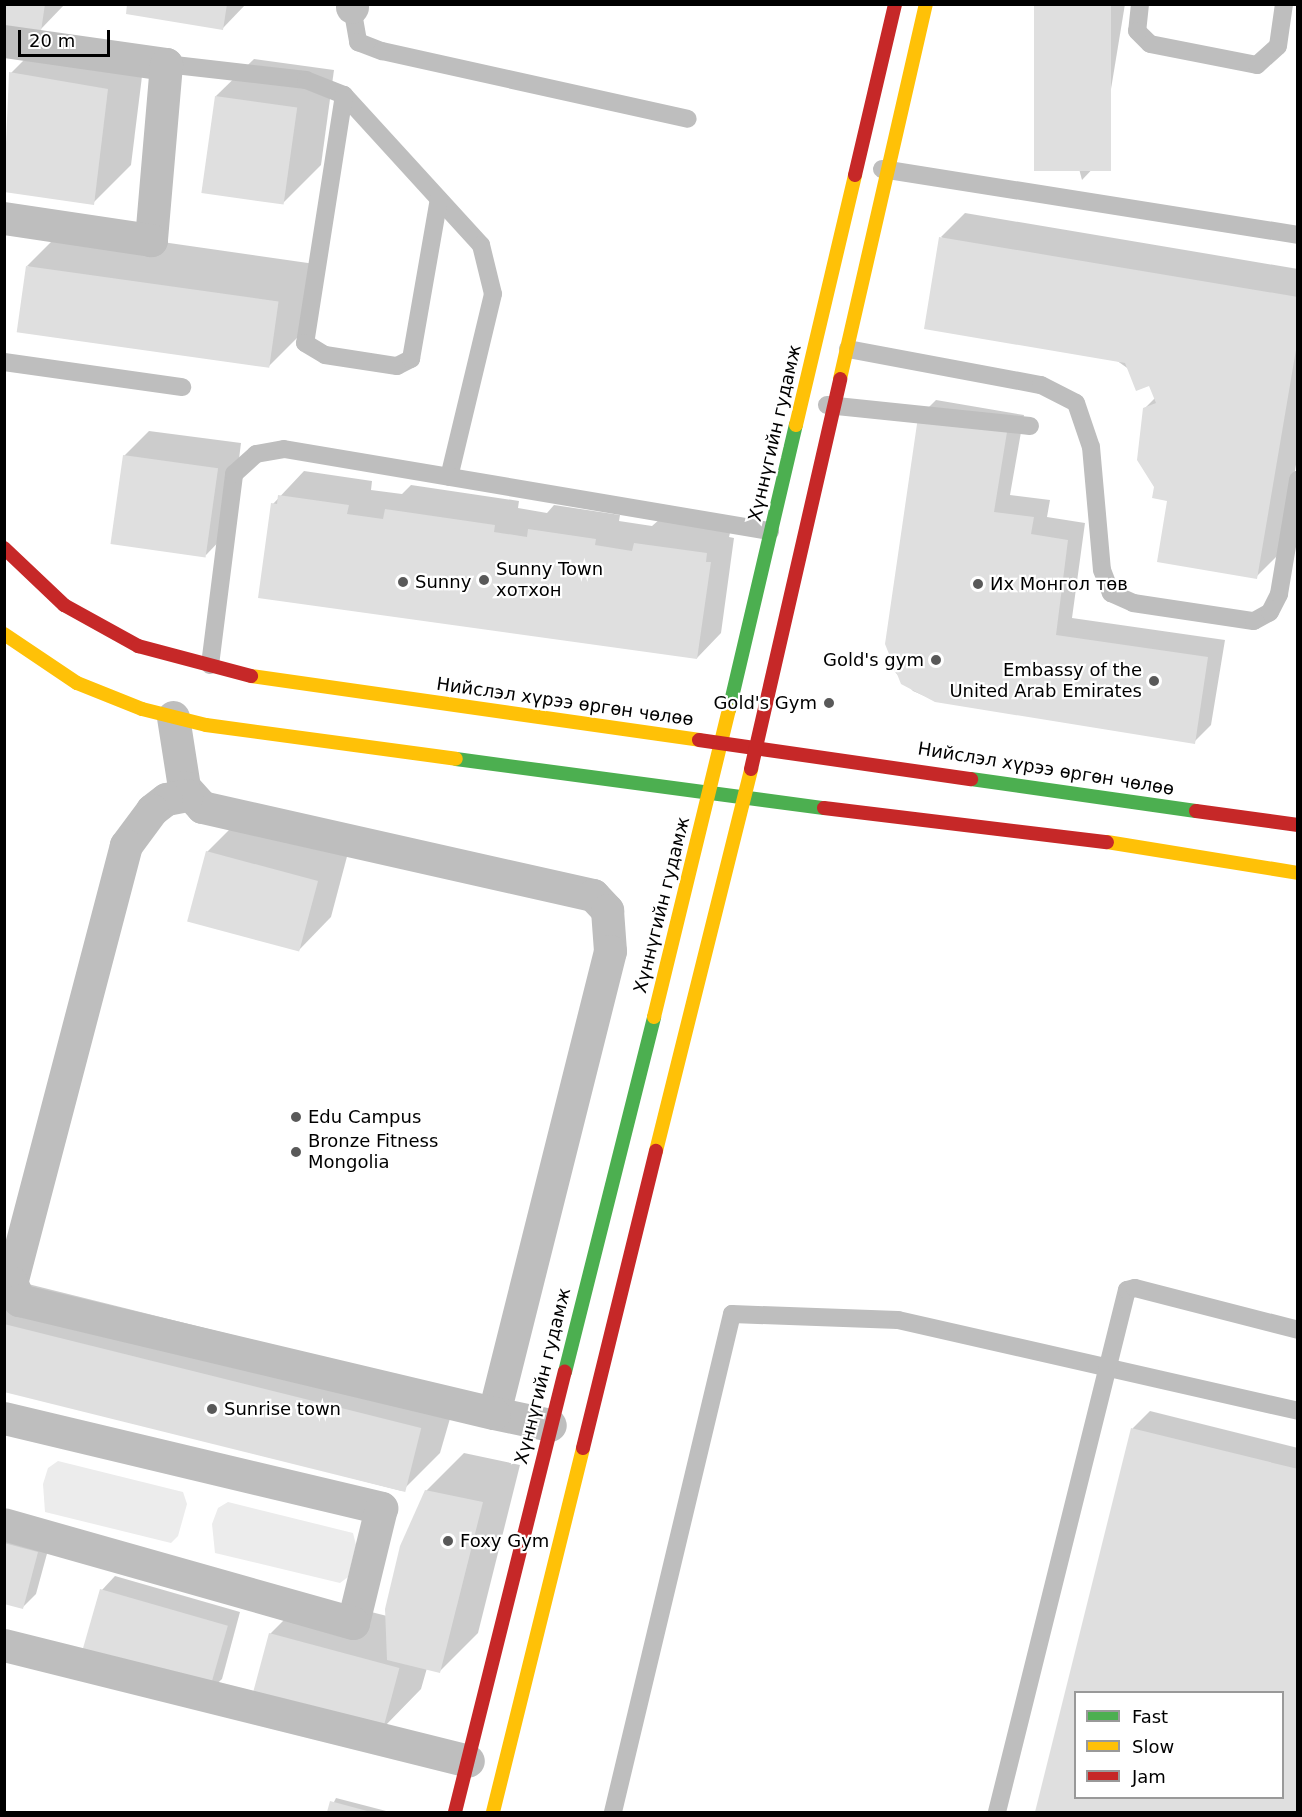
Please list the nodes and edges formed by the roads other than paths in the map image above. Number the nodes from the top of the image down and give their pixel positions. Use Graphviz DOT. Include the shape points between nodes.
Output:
graph roads {
  1 [pos="895,4"];
  2 [pos="926,4"];
  3 [pos="1140,4"];
  4 [pos="1284,4"];
  5 [pos="352,6"];
  6 [pos="4,41"];
  7 [pos="166,64"];
  8 [pos="344,95"];
  9 [pos="688,119"];
  10 [pos="857,164"];
  11 [pos="888,171"];
  12 [pos="439,200"];
  13 [pos="4,218"];
  14 [pos="1298,235"];
  15 [pos="848,349"];
  16 [pos="4,362"];
  17 [pos="182,387"];
  18 [pos="801,400"];
  19 [pos="834,406"];
  20 [pos="1030,426"];
  21 [pos="449,477"];
  22 [pos="1298,480"];
  23 [pos="770,531"];
  24 [pos="4,548"];
  25 [pos="4,634"];
  26 [pos="210,665"];
  27 [pos="173,717"];
  28 [pos="719,744"];
  29 [pos="756,749"];
  30 [pos="707,794"];
  31 [pos="188,795"];
  32 [pos="742,798"];
  33 [pos="1298,825"];
  34 [pos="1298,873"];
  35 [pos="1298,1330"];
  36 [pos="1106,1364"];
  37 [pos="1298,1410"];
  38 [pos="494,1413"];
  39 [pos="4,1418"];
  40 [pos="550,1425"];
  41 [pos="4,1524"];
  42 [pos="4,1645"];
  43 [pos="468,1761"];
  44 [pos="455,1812"];
  45 [pos="493,1812"];
  46 [pos="613,1812"];
  47 [pos="997,1812"];
  1 -- 10 [label="main road, Хүннүгийн гудамж"];
  2 -- 11 [label="main road"];
  3 -- 4 [label="lane" via="1137,31 1150,44 1257,65 1278,46"];
  5 -- 9 [label="lane" via="358,42 382,51"];
  6 -- 7 [label="street"];
  7 -- 8 [label="lane" via="306,80"];
  7 -- 13 [label="street" via="151,240"];
  8 -- 12 [label="lane"];
  8 -- 12 [label="lane" via="304,343 335,357 397,366 411,359"];
  10 -- 11 [label="lane"];
  10 -- 18 [label="main road, Хүннүгийн гудамж"];
  11 -- 14 [label="lane"];
  11 -- 15 [label="main road"];
  12 -- 21 [label="lane" via="481,245 493,294"];
  15 -- 19 [label="main road"];
  15 -- 22 [label="lane" via="1041,385 1076,403 1091,447 1102,570 1111,593 1132,603 1254,621 1270,612 1279,594"];
  16 -- 17 [label="lane"];
  18 -- 19 [label="lane"];
  18 -- 23 [label="main road, Хүннүгийн гудамж"];
  19 -- 20 [label="lane"];
  19 -- 29 [label="main road"];
  21 -- 23 [label="lane"];
  21 -- 26 [label="lane" via="284,449 256,454 234,474"];
  23 -- 28 [label="main road, Хүннүгийн гудамж"];
  24 -- 26 [label="main road, Нийслэл хүрээ өргөн чөлөө" via="64,605 138,646"];
  25 -- 27 [label="main road" via="77,683"];
  26 -- 28 [label="main road, Нийслэл хүрээ өргөн чөлөө" via="249,676"];
  27 -- 30 [label="main road" via="245,732"];
  27 -- 31 [label="street"];
  28 -- 29 [label="main road, Нийслэл хүрээ өргөн чөлөө"];
  28 -- 30 [label="main road, Хүннүгийн гудамж"];
  29 -- 32 [label="main road"];
  29 -- 33 [label="main road, Нийслэл хүрээ өргөн чөлөө" via="801,751"];
  30 -- 32 [label="main road"];
  30 -- 40 [label="main road, Хүннүгийн гудамж"];
  31 -- 38 [label="street" via="207,808 593,895 607,910 610,951"];
  31 -- 38 [label="street" via="166,799 152,810 126,845 11,1282 19,1300"];
  32 -- 34 [label="main road" via="1128,844"];
  32 -- 45 [label="main road"];
  35 -- 36 [label="lane" via="1131,1288"];
  36 -- 37 [label="lane"];
  36 -- 46 [label="lane" via="898,1320 732,1314"];
  36 -- 47 [label="lane"];
  38 -- 40 [label="street"];
  39 -- 41 [label="street" via="381,1509 354,1623"];
  40 -- 43 [label="main road, Хүннүгийн гудамж"];
  42 -- 43 [label="street"];
  43 -- 44 [label="main road, Хүннүгийн гудамж"];
}
